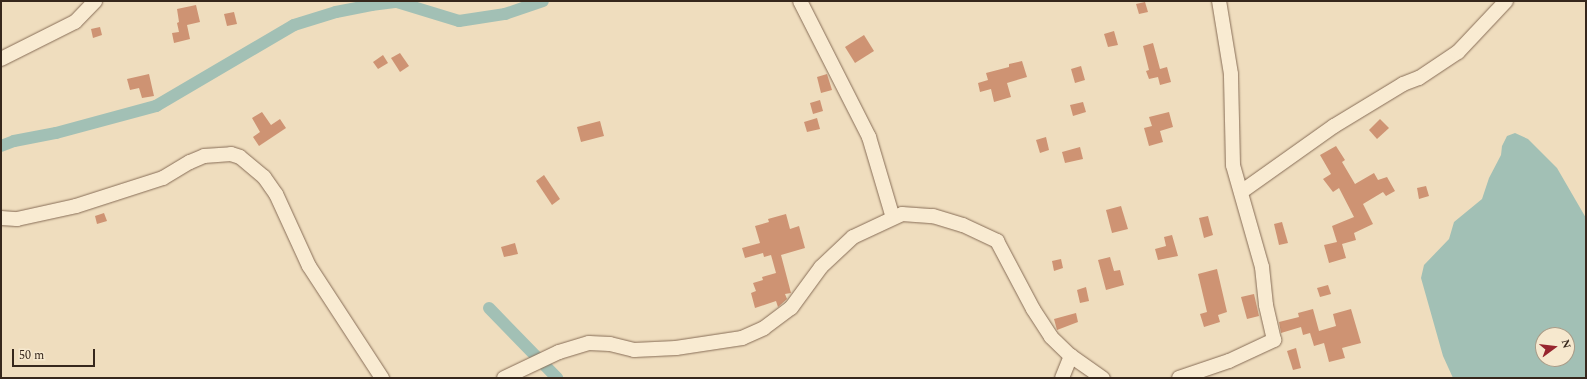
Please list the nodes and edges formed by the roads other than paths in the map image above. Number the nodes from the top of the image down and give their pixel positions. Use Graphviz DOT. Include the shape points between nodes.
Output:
graph roads {
  1 [pos="95,1"];
  2 [pos="800,1"];
  3 [pos="1219,1"];
  4 [pos="1506,1"];
  5 [pos="1,59"];
  6 [pos="1241,192"];
  7 [pos="1,218"];
  8 [pos="893,218"];
  9 [pos="1071,356"];
  10 [pos="382,378"];
  11 [pos="504,378"];
  12 [pos="1062,378"];
  13 [pos="1102,378"];
  14 [pos="1180,378"];
  1 -- 5 [label="street" via="75,22"];
  2 -- 8 [label="street" via="869,137"];
  3 -- 6 [label="street" via="1230,74 1233,165"];
  4 -- 6 [label="street" via="1458,52 1419,78 1403,84 1334,126"];
  6 -- 14 [label="street" via="1262,267 1266,305 1274,340 1229,361"];
  7 -- 10 [label="street" via="17,219 76,206 163,178 204,156 240,156 264,177 276,194 309,266"];
  8 -- 9 [label="street" via="902,214 933,216 964,225 997,241 1051,337"];
  8 -- 11 [label="street" via="853,238 821,268 791,308 764,328 742,338 676,348 634,350 599,342 589,343 559,352"];
  9 -- 12 [label="street"];
  9 -- 13 [label="street"];
}
